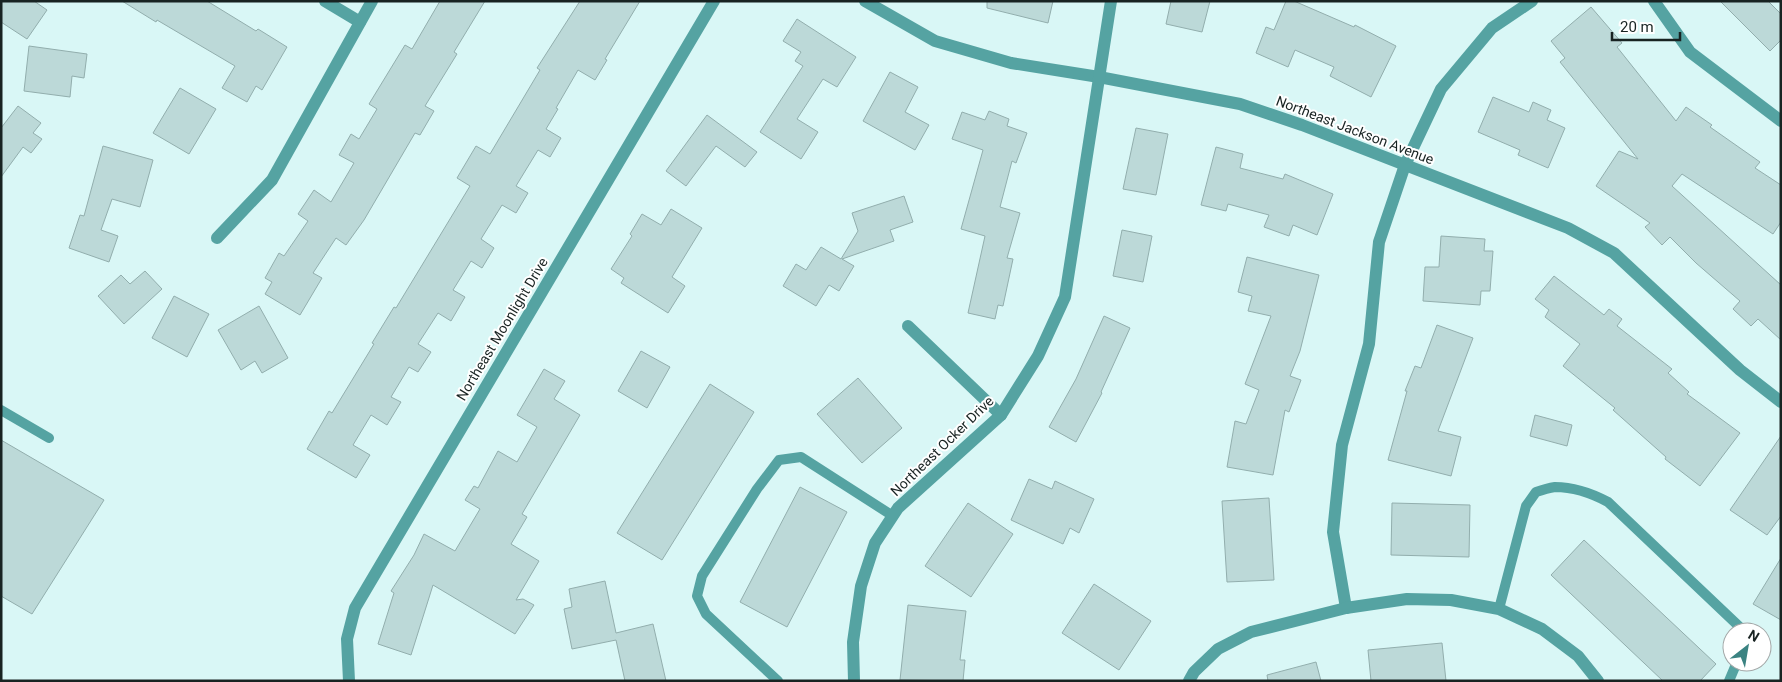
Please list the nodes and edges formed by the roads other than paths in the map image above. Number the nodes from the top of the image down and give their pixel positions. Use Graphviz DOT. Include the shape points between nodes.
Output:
graph roads {
  1 [pos="325,1"];
  2 [pos="372,1"];
  3 [pos="714,1"];
  4 [pos="864,1"];
  5 [pos="1111,1"];
  6 [pos="1532,1"];
  7 [pos="1654,1"];
  8 [pos="360,22"];
  9 [pos="1099,77"];
  10 [pos="1781,121"];
  11 [pos="1405,165"];
  12 [pos="217,238"];
  13 [pos="908,326"];
  14 [pos="1781,402"];
  15 [pos="1,410"];
  16 [pos="1001,415"];
  17 [pos="49,438"];
  18 [pos="893,516"];
  19 [pos="1346,608"];
  20 [pos="1499,609"];
  21 [pos="1734,622"];
  22 [pos="349,681"];
  23 [pos="778,681"];
  24 [pos="854,681"];
  25 [pos="1189,681"];
  26 [pos="1598,681"];
  1 -- 8 [label="street"];
  2 -- 8 [label="street"];
  3 -- 22 [label="street, Northeast Moonlight Drive" via="355,608 347,639"];
  4 -- 9 [label="street, Northeast Jackson Avenue" via="935,41 1011,63"];
  5 -- 9 [label="street, Northeast Ocker Drive"];
  6 -- 11 [label="street" via="1492,28 1441,90"];
  7 -- 10 [label="street" via="1690,52"];
  8 -- 12 [label="street" via="272,180"];
  9 -- 11 [label="street, Northeast Jackson Avenue" via="1240,104"];
  9 -- 16 [label="street, Northeast Ocker Drive" via="1065,297 1038,356"];
  11 -- 14 [label="street, Northeast Jackson Avenue" via="1568,228 1614,253 1740,370"];
  11 -- 19 [label="street" via="1379,242 1369,344 1342,445 1333,532"];
  13 -- 16 [label="street"];
  15 -- 17 [label="lane"];
  16 -- 18 [label="street, Northeast Ocker Drive"];
  18 -- 23 [label="lane" via="801,457 779,460 757,489 702,576 697,596 706,614"];
  18 -- 24 [label="street, Northeast Ocker Drive" via="875,543 861,586 853,642"];
  19 -- 20 [label="street" via="1407,599 1451,600"];
  19 -- 25 [label="street" via="1251,632 1218,649"];
  20 -- 21 [label="lane" via="1526,506 1536,492 1555,487 1576,490 1608,502"];
  20 -- 26 [label="street" via="1542,629 1578,656"];
}
